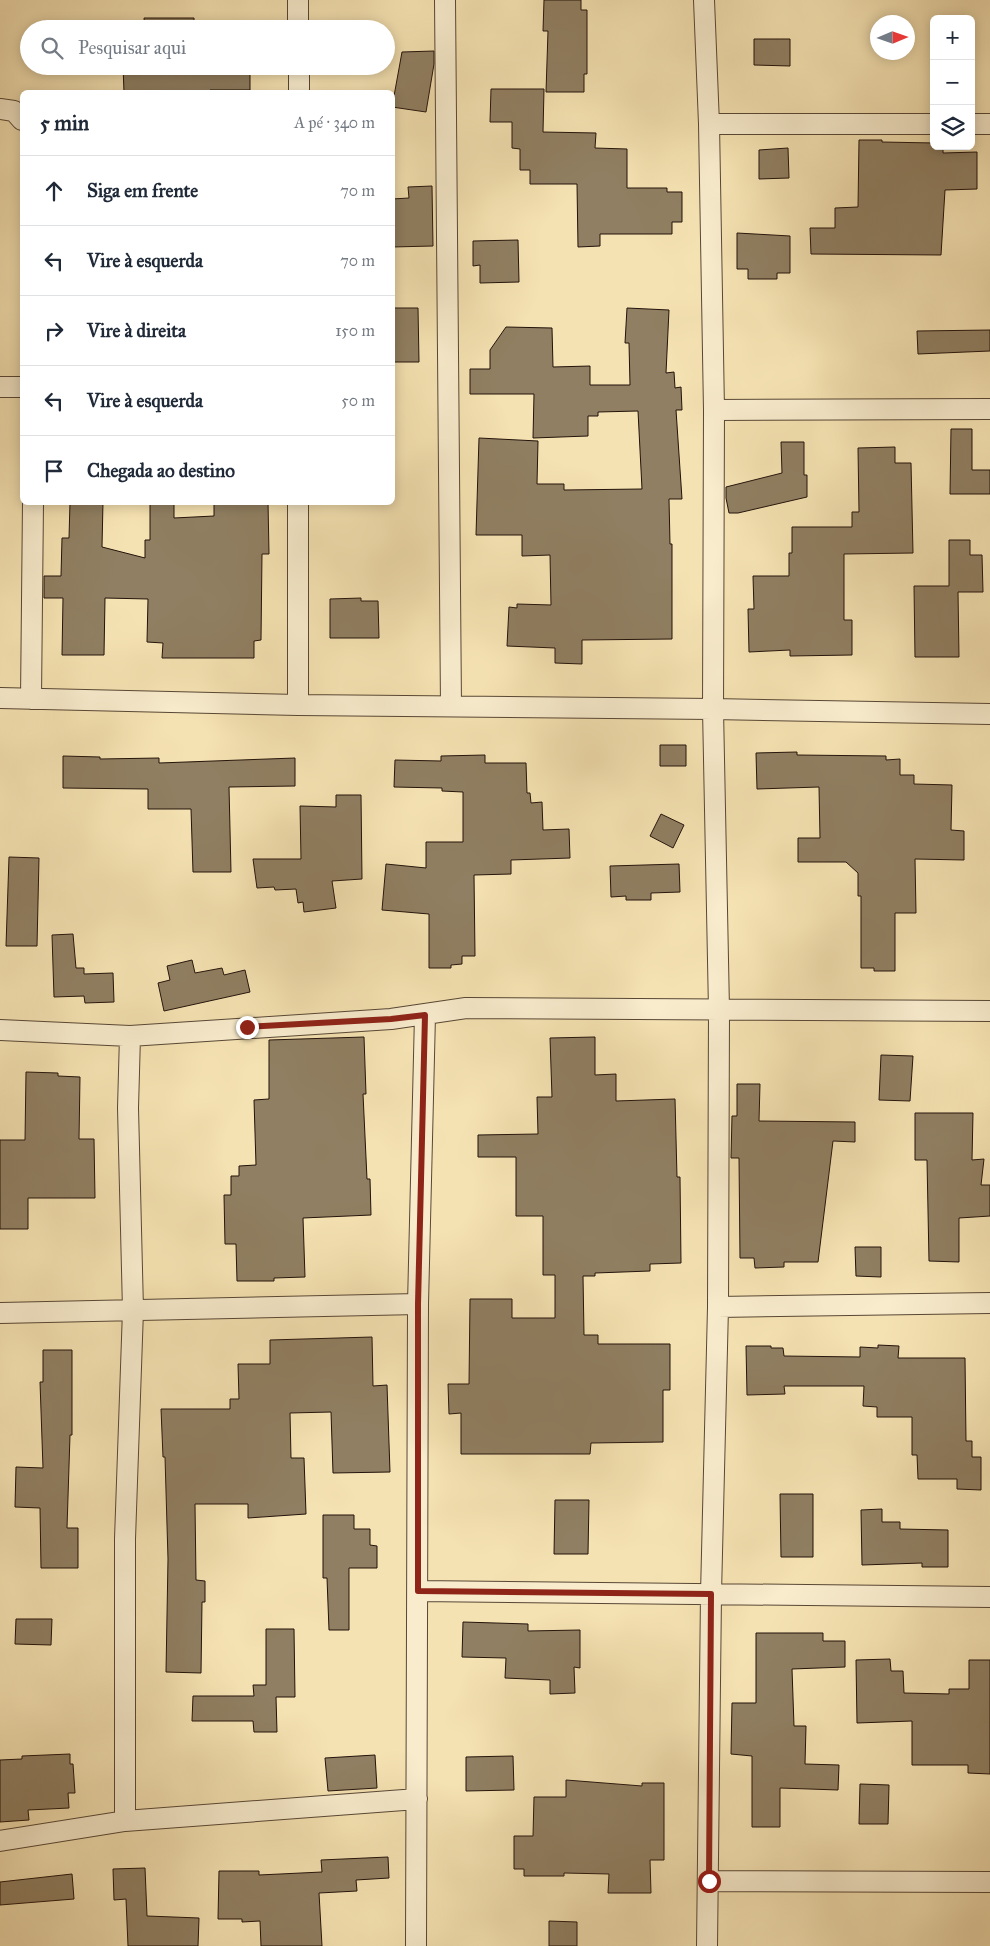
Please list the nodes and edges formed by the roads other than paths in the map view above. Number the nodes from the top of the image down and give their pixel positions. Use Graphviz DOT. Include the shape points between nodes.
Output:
graph roads {
  1 [pos="298,0"];
  2 [pos="445,0"];
  3 [pos="704,0"];
  4 [pos="298,20"];
  5 [pos="299,75"];
  6 [pos="299,90"];
  7 [pos="0,109"];
  8 [pos="20,118"];
  9 [pos="709,124"];
  10 [pos="930,124"];
  11 [pos="975,124"];
  12 [pos="990,124"];
  13 [pos="0,387"];
  14 [pos="20,387"];
  15 [pos="990,409"];
  16 [pos="714,410"];
  17 [pos="34,505"];
  18 [pos="298,505"];
  19 [pos="0,698"];
  20 [pos="31,699"];
  21 [pos="298,705"];
  22 [pos="451,706"];
  23 [pos="713,709"];
  24 [pos="990,714"];
  25 [pos="719,1010"];
  26 [pos="990,1011"];
  27 [pos="425,1015"];
  28 [pos="0,1030"];
  29 [pos="130,1036"];
  30 [pos="990,1303"];
  31 [pos="418,1304"];
  32 [pos="718,1307"];
  33 [pos="132,1310"];
  34 [pos="0,1313"];
  35 [pos="418,1591"];
  36 [pos="711,1594"];
  37 [pos="990,1597"];
  38 [pos="417,1799"];
  39 [pos="125,1821"];
  40 [pos="0,1841"];
  41 [pos="709,1881"];
  42 [pos="990,1882"];
  43 [pos="416,1946"];
  44 [pos="707,1946"];
  1 -- 4 [label="street"];
  2 -- 22 [label="street"];
  3 -- 9 [label="street"];
  5 -- 6 [label="street"];
  7 -- 8 [label="street" via="14,111"];
  9 -- 10 [label="street"];
  9 -- 16 [label="street"];
  11 -- 12 [label="street"];
  13 -- 14 [label="street"];
  15 -- 16 [label="street"];
  16 -- 23 [label="street"];
  17 -- 20 [label="street"];
  18 -- 21 [label="street"];
  19 -- 20 [label="street"];
  20 -- 21 [label="street"];
  21 -- 22 [label="street"];
  22 -- 23 [label="street"];
  23 -- 24 [label="street"];
  23 -- 25 [label="street"];
  25 -- 26 [label="street"];
  25 -- 27 [label="street" via="466,1008"];
  25 -- 32 [label="street"];
  27 -- 29 [label="street"];
  27 -- 31 [label="street"];
  28 -- 29 [label="street"];
  29 -- 33 [label="street" via="128,1108"];
  30 -- 32 [label="street"];
  31 -- 33 [label="street"];
  31 -- 35 [label="street"];
  32 -- 36 [label="street"];
  33 -- 34 [label="street"];
  33 -- 39 [label="street" via="125,1539"];
  35 -- 36 [label="street"];
  35 -- 38 [label="street"];
  36 -- 37 [label="street"];
  36 -- 41 [label="street"];
  38 -- 39 [label="street"];
  38 -- 43 [label="street"];
  39 -- 40 [label="street"];
  41 -- 42 [label="street"];
  41 -- 44 [label="street"];
}
